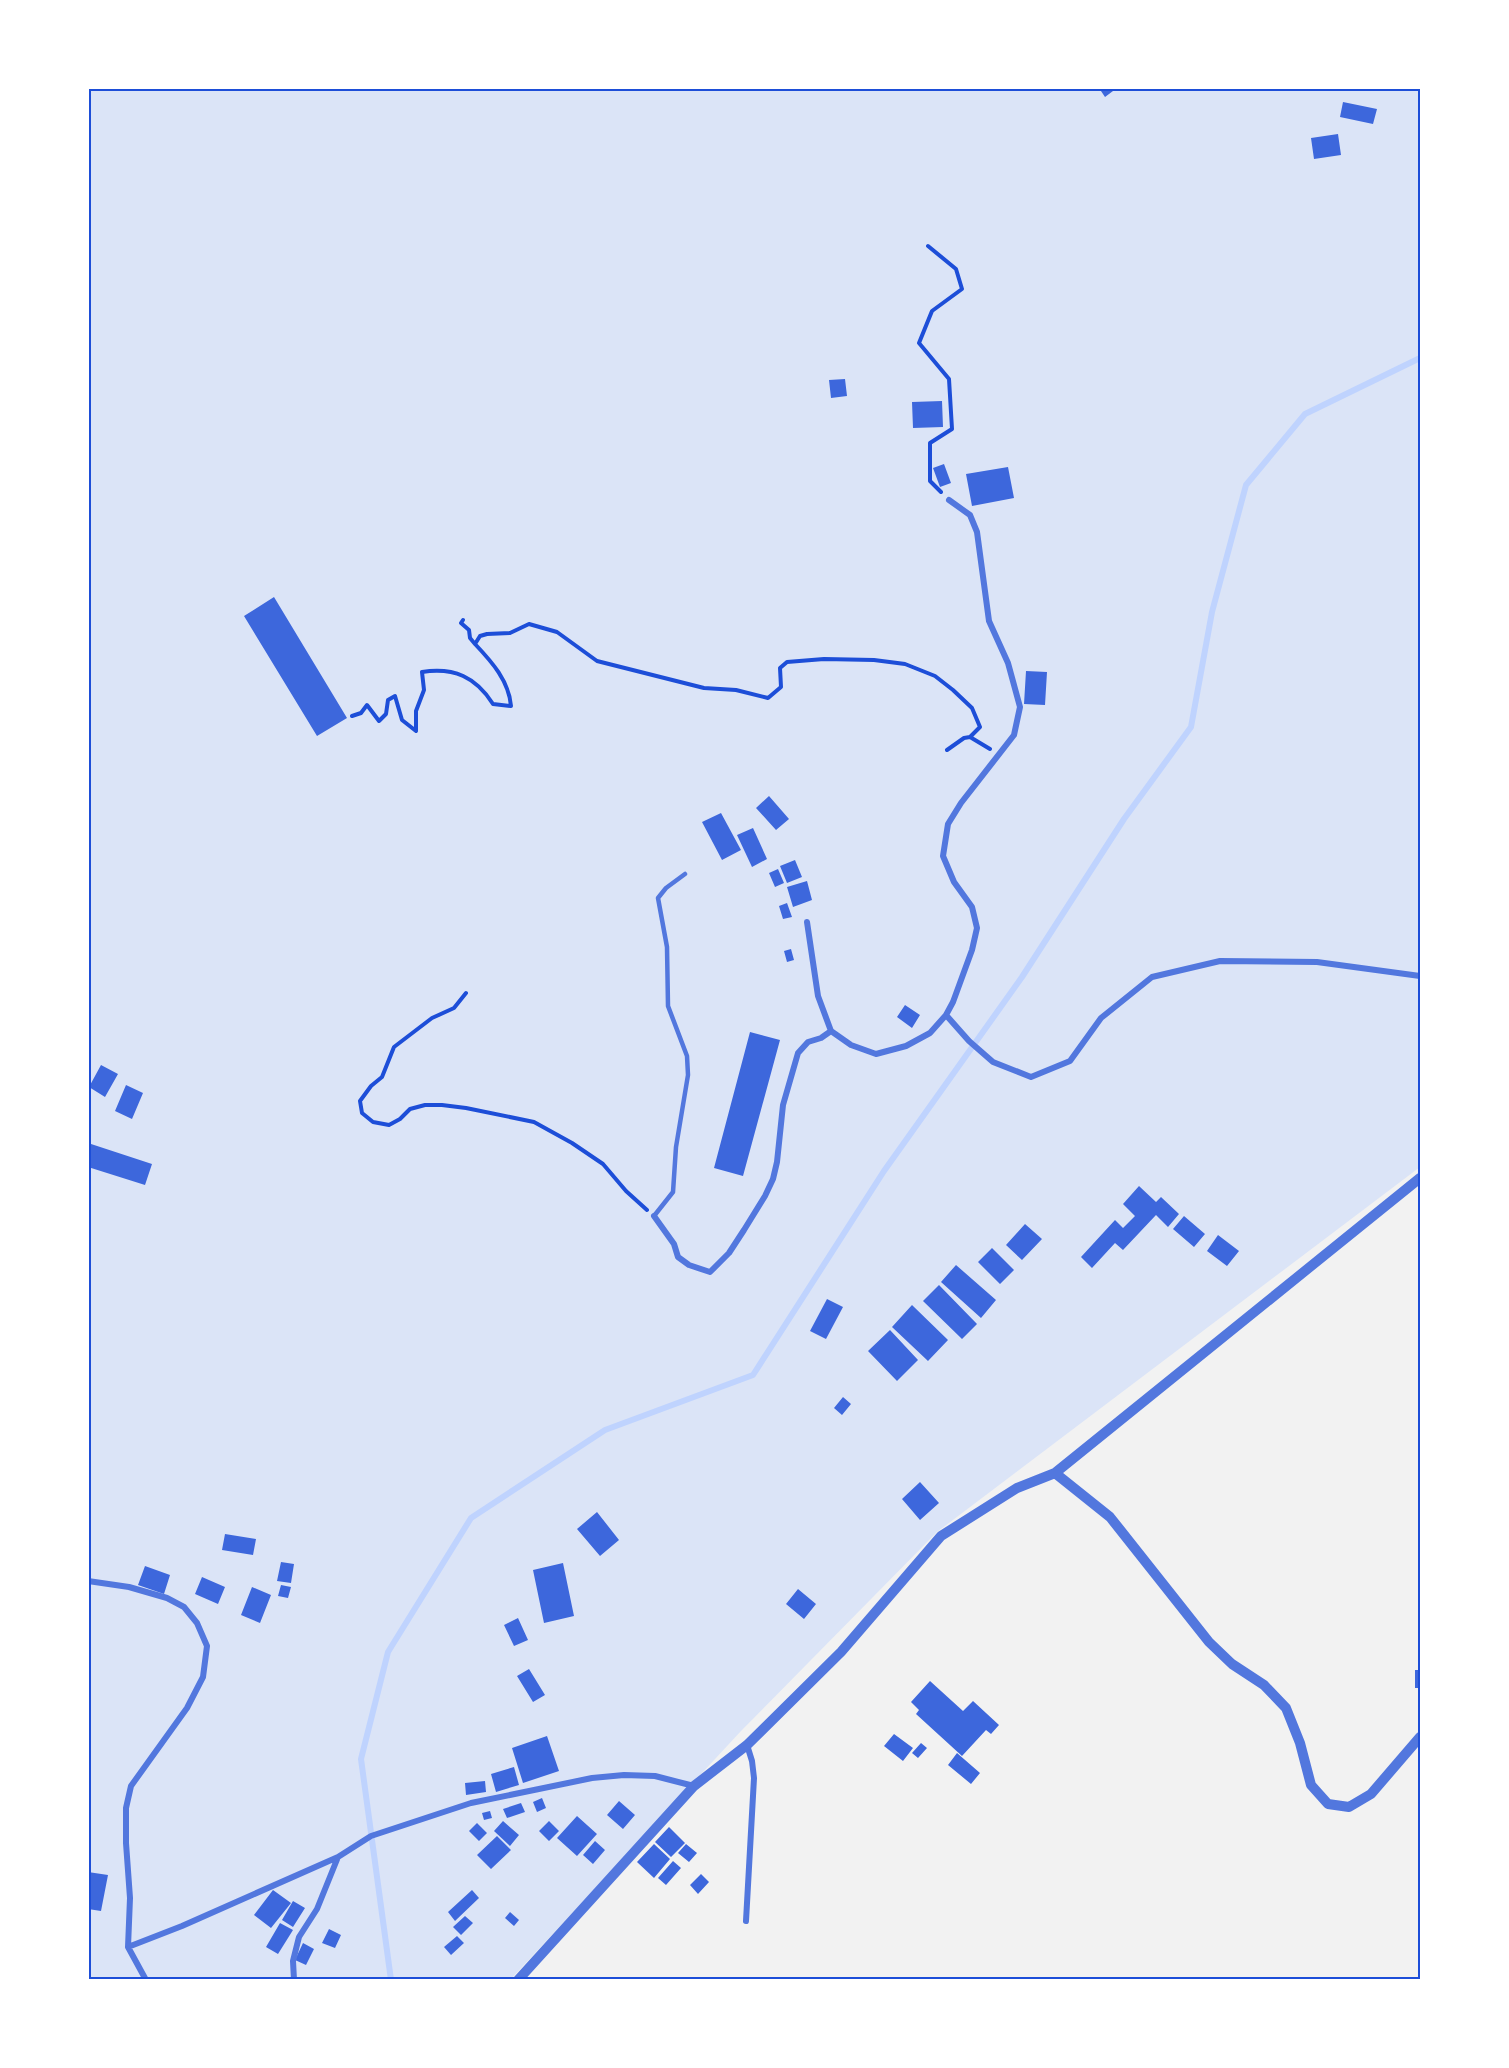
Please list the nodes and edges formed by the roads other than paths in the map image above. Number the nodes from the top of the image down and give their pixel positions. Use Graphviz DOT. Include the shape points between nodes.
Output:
graph roads {
  1 [pos="949,500"];
  2 [pos="685,874"];
  3 [pos="807,922"];
  4 [pos="1420,976"];
  5 [pos="946,1015"];
  6 [pos="831,1031"];
  7 [pos="1420,1178"];
  8 [pos="654,1216"];
  9 [pos="1055,1473"];
  10 [pos="88,1581"];
  11 [pos="1420,1737"];
  12 [pos="747,1745"];
  13 [pos="694,1786"];
  14 [pos="338,1857"];
  15 [pos="746,1921"];
  16 [pos="128,1947"];
  17 [pos="146,1980"];
  18 [pos="294,1980"];
  19 [pos="519,1980"];
  1 -- 5 [label="street" via="970,515 977,532 990,621 1008,663 1020,707 1014,735 948,824 944,856 954,882 972,907 976,928 972,950"];
  2 -- 8 [label="lane" via="658,898 667,947 668,1006 687,1056 688,1075 672,1192"];
  3 -- 6 [label="street" via="819,996"];
  4 -- 5 [label="street" via="1317,962 1220,961 1152,977 1101,1018 1070,1061 1031,1077 993,1062"];
  5 -- 6 [label="street" via="930,1034 876,1054 851,1045"];
  6 -- 8 [label="street" via="808,1042 798,1053 783,1106 773,1179 760,1205 711,1272 678,1257 674,1244"];
  7 -- 9 [label="street"];
  9 -- 11 [label="street" via="1110,1516 1209,1642 1232,1664 1264,1684 1286,1708 1311,1785 1328,1804 1349,1807 1371,1794"];
  9 -- 12 [label="street" via="1017,1488 941,1536 841,1652"];
  10 -- 16 [label="street" via="129,1587 184,1607 197,1623 207,1646 203,1677 187,1708 131,1786 126,1808"];
  12 -- 13 [label="street"];
  12 -- 15 [label="street" via="754,1778"];
  13 -- 14 [label="street" via="655,1776 592,1778 471,1803 371,1836"];
  13 -- 19 [label="street"];
  14 -- 16 [label="street"];
  14 -- 18 [label="street" via="317,1909 299,1937 293,1961"];
  16 -- 17 [label="street"];
}
